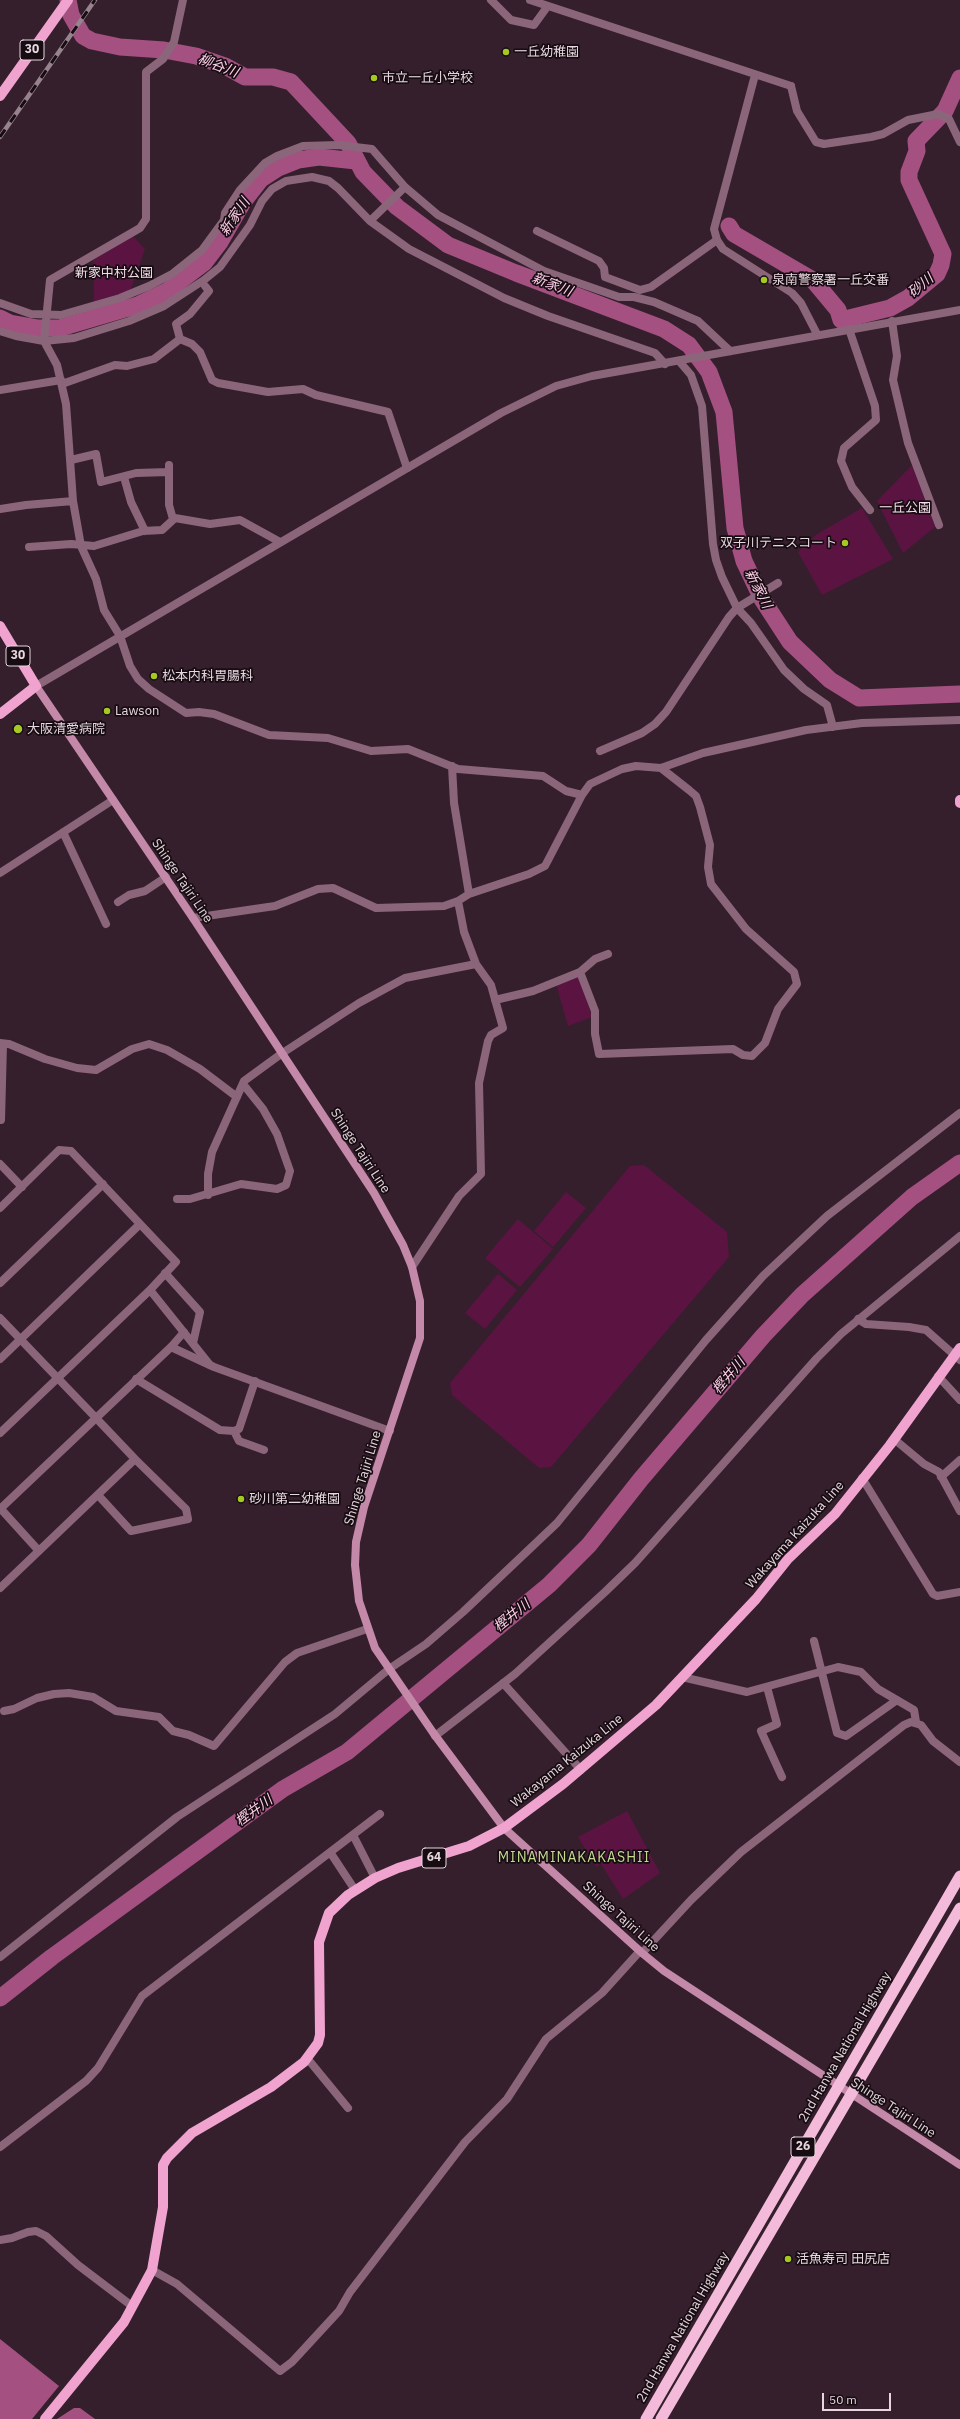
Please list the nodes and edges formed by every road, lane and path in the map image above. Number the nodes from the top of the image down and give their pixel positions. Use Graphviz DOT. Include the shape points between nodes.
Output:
graph roads {
  1 [pos="183,0"];
  2 [pos="491,0"];
  3 [pos="530,0"];
  4 [pos="66,2"];
  5 [pos="547,7"];
  6 [pos="755,75"];
  7 [pos="0,96"];
  8 [pos="960,142"];
  9 [pos="405,187"];
  10 [pos="370,221"];
  11 [pos="537,230"];
  12 [pos="717,240"];
  13 [pos="205,286"];
  14 [pos="0,304"];
  15 [pos="960,310"];
  16 [pos="46,317"];
  17 [pos="892,321"];
  18 [pos="848,329"];
  19 [pos="0,331"];
  20 [pos="817,334"];
  21 [pos="44,339"];
  22 [pos="180,339"];
  23 [pos="730,351"];
  24 [pos="679,361"];
  25 [pos="665,364"];
  26 [pos="62,382"];
  27 [pos="0,390"];
  28 [pos="71,460"];
  29 [pos="407,468"];
  30 [pos="124,477"];
  31 [pos="73,502"];
  32 [pos="0,509"];
  33 [pos="870,510"];
  34 [pos="173,519"];
  35 [pos="939,525"];
  36 [pos="145,531"];
  37 [pos="280,542"];
  38 [pos="81,546"];
  39 [pos="29,547"];
  40 [pos="778,583"];
  41 [pos="737,608"];
  42 [pos="0,626"];
  43 [pos="120,636"];
  44 [pos="36,686"];
  45 [pos="0,714"];
  46 [pos="960,720"];
  47 [pos="833,727"];
  48 [pos="600,751"];
  49 [pos="452,766"];
  50 [pos="661,768"];
  51 [pos="582,795"];
  52 [pos="114,800"];
  53 [pos="63,832"];
  54 [pos="0,873"];
  55 [pos="166,877"];
  56 [pos="470,894"];
  57 [pos="458,901"];
  58 [pos="118,902"];
  59 [pos="193,918"];
  60 [pos="106,924"];
  61 [pos="608,954"];
  62 [pos="476,964"];
  63 [pos="580,972"];
  64 [pos="496,1000"];
  65 [pos="2,1044"];
  66 [pos="281,1054"];
  67 [pos="243,1084"];
  68 [pos="237,1097"];
  69 [pos="960,1113"];
  70 [pos="1,1120"];
  71 [pos="0,1164"];
  72 [pos="103,1184"];
  73 [pos="22,1187"];
  74 [pos="208,1195"];
  75 [pos="177,1199"];
  76 [pos="0,1208"];
  77 [pos="140,1224"];
  78 [pos="960,1236"];
  79 [pos="412,1267"];
  80 [pos="165,1273"];
  81 [pos="0,1283"];
  82 [pos="150,1290"];
  83 [pos="0,1318"];
  84 [pos="858,1319"];
  85 [pos="184,1332"];
  86 [pos="20,1340"];
  87 [pos="193,1343"];
  88 [pos="171,1348"];
  89 [pos="958,1354"];
  90 [pos="0,1359"];
  91 [pos="210,1365"];
  92 [pos="938,1376"];
  93 [pos="57,1378"];
  94 [pos="136,1379"];
  95 [pos="255,1381"];
  96 [pos="960,1400"];
  97 [pos="96,1418"];
  98 [pos="234,1430"];
  99 [pos="390,1430"];
  100 [pos="0,1433"];
  101 [pos="894,1439"];
  102 [pos="264,1450"];
  103 [pos="135,1459"];
  104 [pos="960,1460"];
  105 [pos="941,1477"];
  106 [pos="862,1478"];
  107 [pos="98,1495"];
  108 [pos="0,1509"];
  109 [pos="960,1511"];
  110 [pos="39,1551"];
  111 [pos="0,1588"];
  112 [pos="960,1592"];
  113 [pos="367,1629"];
  114 [pos="814,1641"];
  115 [pos="390,1671"];
  116 [pos="822,1671"];
  117 [pos="682,1677"];
  118 [pos="503,1683"];
  119 [pos="766,1687"];
  120 [pos="897,1700"];
  121 [pos="4,1711"];
  122 [pos="916,1722"];
  123 [pos="434,1735"];
  124 [pos="960,1762"];
  125 [pos="581,1770"];
  126 [pos="782,1777"];
  127 [pos="380,1814"];
  128 [pos="504,1828"];
  129 [pos="353,1835"];
  130 [pos="330,1852"];
  131 [pos="960,1876"];
  132 [pos="375,1878"];
  133 [pos="355,1890"];
  134 [pos="960,1908"];
  135 [pos="641,1952"];
  136 [pos="0,1957"];
  137 [pos="307,2058"];
  138 [pos="837,2087"];
  139 [pos="850,2095"];
  140 [pos="348,2108"];
  141 [pos="0,2147"];
  142 [pos="960,2165"];
  143 [pos="0,2240"];
  144 [pos="152,2270"];
  145 [pos="132,2306"];
  146 [pos="45,2419"];
  147 [pos="646,2419"];
  148 [pos="661,2419"];
  1 -- 16 [label="street" via="174,42 146,72 146,219 140,228 50,280"];
  2 -- 5 [label="street" via="511,20 534,25"];
  3 -- 5 [label="street"];
  4 -- 7 [label="main road, 30"];
  5 -- 6 [label="street"];
  6 -- 8 [label="street" via="791,86 797,111 816,142 824,144 871,137 883,134 908,120 941,115 949,119"];
  6 -- 12 [label="street" via="714,229"];
  9 -- 10 [label="street"];
  9 -- 16 [label="street" via="372,149 338,145 303,146 265,163 240,190 202,250 172,274 120,298 74,312"];
  9 -- 23 [label="street" via="438,215 544,271 619,297 634,297 654,302 698,321"];
  10 -- 21 [label="street" via="329,181 312,177 286,181 272,189 262,201 250,225 220,267 184,294 129,321 74,338"];
  10 -- 25 [label="street" via="409,249 504,298 655,353"];
  11 -- 12 [label="street" via="599,261 604,268 605,277 640,290 651,287"];
  12 -- 20 [label="street" via="723,249 792,293 801,303"];
  13 -- 22 [label="street" via="209,291 190,314 176,324"];
  14 -- 16 [label="street"];
  15 -- 17 [label="street"];
  16 -- 21 [label="street"];
  17 -- 18 [label="street"];
  17 -- 35 [label="street" via="897,356 893,380 908,443"];
  18 -- 20 [label="street"];
  18 -- 33 [label="street" via="875,406 876,420 844,448 841,461 852,487"];
  19 -- 21 [label="street" via="16,336"];
  20 -- 23 [label="street"];
  21 -- 26 [label="street"];
  22 -- 26 [label="street" via="154,359 127,366 115,365"];
  22 -- 29 [label="street" via="192,344 200,352 212,380 218,383 268,392 303,389 316,395 388,412"];
  23 -- 24 [label="street"];
  24 -- 25 [label="street"];
  24 -- 41 [label="street" via="691,375 702,406 716,560"];
  25 -- 29 [label="street" via="592,376 556,386 521,402"];
  26 -- 27 [label="street"];
  26 -- 28 [label="street"];
  28 -- 30 [label="street" via="96,454 101,482"];
  28 -- 31 [label="street"];
  29 -- 37 [label="street"];
  30 -- 34 [label="street" via="169,469 169,505"];
  30 -- 36 [label="street" via="131,502"];
  31 -- 32 [label="street"];
  31 -- 38 [label="street"];
  34 -- 36 [label="street" via="162,530"];
  34 -- 37 [label="street" via="210,524 240,520"];
  36 -- 38 [label="street" via="94,546"];
  37 -- 43 [label="street"];
  38 -- 39 [label="street" via="71,544"];
  38 -- 43 [label="street" via="96,579 104,610"];
  40 -- 41 [label="street"];
  41 -- 47 [label="street" via="751,623 784,670 804,689 827,705"];
  41 -- 48 [label="street" via="666,712 655,724 642,733"];
  42 -- 44 [label="main road, 30"];
  43 -- 44 [label="street"];
  43 -- 49 [label="street" via="130,666 138,679 186,713 214,714 269,735 328,738 366,751 408,749"];
  44 -- 45 [label="main road"];
  44 -- 52 [label="main road, Shinge Tajiri Line"];
  46 -- 47 [label="street" via="912,720"];
  47 -- 50 [label="street" via="741,743"];
  49 -- 51 [label="street" via="458,769 543,776 566,791"];
  49 -- 56 [label="street" via="454,803"];
  50 -- 51 [label="street" via="636,766 622,769 590,784"];
  50 -- 63 [label="street" via="696,796 710,845 708,867 711,884 746,930 794,972 797,984 778,1009 765,1043 752,1056 733,1049 599,1054 595,1034 595,1011"];
  51 -- 56 [label="street" via="545,866"];
  52 -- 53 [label="street"];
  52 -- 55 [label="main road, Shinge Tajiri Line"];
  53 -- 54 [label="street"];
  53 -- 60 [label="street"];
  55 -- 58 [label="street" via="145,891 129,895"];
  55 -- 59 [label="main road, Shinge Tajiri Line"];
  56 -- 57 [label="street"];
  57 -- 59 [label="street" via="444,906 376,908 333,888 318,889 275,906"];
  57 -- 62 [label="street" via="464,932"];
  59 -- 66 [label="main road, Shinge Tajiri Line"];
  61 -- 63 [label="street" via="595,959"];
  62 -- 64 [label="street" via="488,979"];
  62 -- 66 [label="street" via="405,978 359,1003"];
  63 -- 64 [label="street" via="533,991"];
  64 -- 79 [label="street" via="503,1028 488,1041 479,1083 481,1174 459,1196"];
  65 -- 68 [label="street" via="10,1044 45,1059 77,1068 96,1070 132,1049 149,1044 167,1050 200,1069"];
  65 -- 70 [label="street"];
  66 -- 67 [label="street"];
  66 -- 79 [label="main road, Shinge Tajiri Line" via="374,1193 403,1245"];
  67 -- 68 [label="street"];
  67 -- 74 [label="street" via="263,1109 277,1134 286,1153 289,1179 283,1188 241,1184"];
  68 -- 74 [label="street" via="212,1152"];
  69 -- 115 [label="street" via="827,1216 763,1276 706,1340 557,1523 463,1612"];
  71 -- 73 [label="street"];
  72 -- 73 [label="street" via="71,1151 59,1150"];
  72 -- 77 [label="street"];
  72 -- 81 [label="street"];
  73 -- 76 [label="street"];
  74 -- 75 [label="street"];
  77 -- 80 [label="street" via="176,1262"];
  77 -- 86 [label="street"];
  78 -- 84 [label="street"];
  79 -- 99 [label="main road, Shinge Tajiri Line" via="420,1301 420,1338"];
  80 -- 82 [label="street"];
  80 -- 87 [label="street" via="200,1312"];
  82 -- 85 [label="street"];
  82 -- 93 [label="street"];
  83 -- 86 [label="street"];
  84 -- 89 [label="street" via="866,1324 926,1330"];
  84 -- 118 [label="street" via="817,1358 635,1563 554,1640"];
  85 -- 87 [label="street"];
  85 -- 88 [label="street"];
  86 -- 90 [label="street"];
  86 -- 93 [label="street"];
  87 -- 91 [label="street"];
  88 -- 91 [label="street"];
  88 -- 94 [label="street"];
  89 -- 92 [label="main road, Wakayama Kaizuka Line / 64"];
  91 -- 95 [label="street"];
  92 -- 96 [label="street"];
  92 -- 101 [label="main road, Wakayama Kaizuka Line / 64"];
  93 -- 97 [label="street"];
  93 -- 100 [label="street"];
  94 -- 97 [label="street"];
  94 -- 98 [label="street" via="220,1430"];
  95 -- 98 [label="street" via="239,1429"];
  95 -- 99 [label="street"];
  97 -- 103 [label="street"];
  97 -- 108 [label="street"];
  98 -- 102 [label="street" via="239,1441"];
  99 -- 113 [label="main road, Shinge Tajiri Line" via="364,1506 356,1542 356,1584"];
  101 -- 105 [label="street" via="924,1464 939,1472"];
  101 -- 106 [label="main road, Wakayama Kaizuka Line / 64"];
  103 -- 107 [label="street"];
  103 -- 107 [label="street" via="186,1509 188,1519 131,1531"];
  104 -- 105 [label="street"];
  105 -- 109 [label="street"];
  106 -- 112 [label="street" via="933,1594 937,1596"];
  106 -- 117 [label="main road, Wakayama Kaizuka Line / 64" via="835,1514 788,1559 756,1599"];
  107 -- 110 [label="street"];
  108 -- 110 [label="street"];
  110 -- 111 [label="street"];
  113 -- 115 [label="main road, Shinge Tajiri Line" via="375,1648"];
  113 -- 121 [label="street" via="296,1654 285,1662 214,1746 190,1735 173,1732 159,1717 116,1711 93,1697 69,1693 54,1694 37,1698 14,1710"];
  114 -- 116 [label="street"];
  115 -- 123 [label="main road, Shinge Tajiri Line"];
  115 -- 136 [label="street" via="335,1714 177,1817"];
  116 -- 119 [label="street"];
  116 -- 120 [label="street" via="838,1668 861,1672 878,1688"];
  116 -- 120 [label="street" via="837,1733 846,1736"];
  117 -- 119 [label="street" via="747,1692"];
  117 -- 125 [label="main road, Wakayama Kaizuka Line / 64" via="656,1704"];
  118 -- 123 [label="street"];
  118 -- 125 [label="street"];
  119 -- 126 [label="street" via="777,1724 761,1730"];
  120 -- 122 [label="street" via="914,1710"];
  122 -- 124 [label="street" via="945,1752"];
  122 -- 135 [label="street" via="904,1725 741,1852"];
  123 -- 128 [label="main road, Shinge Tajiri Line"];
  125 -- 128 [label="main road, Wakayama Kaizuka Line / 64"];
  127 -- 129 [label="street"];
  128 -- 132 [label="main road, Wakayama Kaizuka Line / 64" via="470,1846 398,1868"];
  128 -- 135 [label="main road, Shinge Tajiri Line"];
  129 -- 130 [label="street"];
  129 -- 132 [label="street"];
  130 -- 133 [label="street"];
  130 -- 141 [label="street" via="142,1996 93,2074"];
  131 -- 138 [label="highway, 2nd Hanwa National Highway / 26"];
  132 -- 133 [label="main road, Wakayama Kaizuka Line / 64"];
  133 -- 137 [label="main road, Wakayama Kaizuka Line / 64" via="329,1913 321,1930 320,2035"];
  134 -- 139 [label="highway, 2nd Hanwa National Highway / 26"];
  135 -- 138 [label="main road, Shinge Tajiri Line" via="664,1971"];
  135 -- 144 [label="street" via="602,1994 546,2039 507,2098 465,2142 350,2292 339,2311 292,2362 280,2371 177,2284"];
  137 -- 140 [label="street"];
  137 -- 144 [label="main road, Wakayama Kaizuka Line / 64" via="270,2087 192,2133 167,2158 163,2165 163,2207"];
  138 -- 139 [label="main road, Shinge Tajiri Line"];
  138 -- 147 [label="highway, 2nd Hanwa National Highway / 26"];
  139 -- 142 [label="main road, Shinge Tajiri Line"];
  139 -- 148 [label="highway, 2nd Hanwa National Highway / 26"];
  143 -- 145 [label="street" via="36,2231 46,2236 78,2265"];
  144 -- 145 [label="main road, Wakayama Kaizuka Line / 64"];
  145 -- 146 [label="main road, Wakayama Kaizuka Line / 64" via="124,2322"];
}
